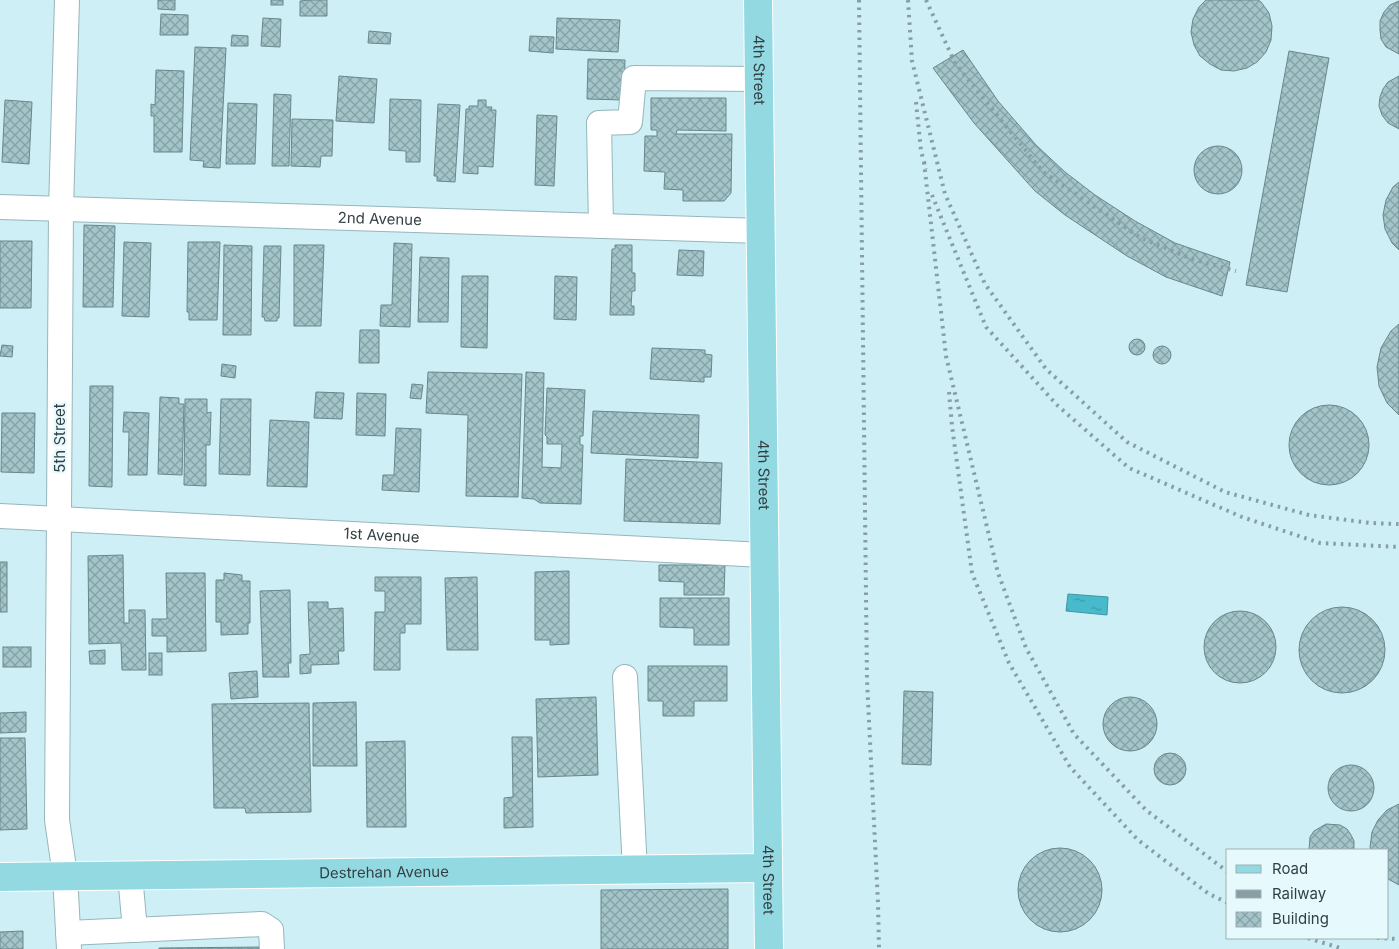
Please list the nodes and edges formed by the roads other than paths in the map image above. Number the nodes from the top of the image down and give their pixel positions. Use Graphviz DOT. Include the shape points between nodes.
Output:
graph roads {
  1 [pos="66,0"];
  2 [pos="758,0"];
  3 [pos="759,79"];
  4 [pos="0,207"];
  5 [pos="62,209"];
  6 [pos="602,226"];
  7 [pos="761,231"];
  8 [pos="0,516"];
  9 [pos="59,518"];
  10 [pos="764,555"];
  11 [pos="625,677"];
  12 [pos="768,868"];
  13 [pos="635,870"];
  14 [pos="130,875"];
  15 [pos="64,876"];
  16 [pos="0,877"];
  17 [pos="135,930"];
  18 [pos="68,941"];
  19 [pos="272,949"];
  20 [pos="769,949"];
  1 -- 5 [label="street, 5th Street"];
  2 -- 3 [label="main road, 4th Street"];
  3 -- 6 [label="street" via="634,78 630,122 599,123"];
  3 -- 7 [label="main road, 4th Street"];
  4 -- 5 [label="street, 2nd Avenue"];
  5 -- 6 [label="street, 2nd Avenue"];
  5 -- 9 [label="street, 5th Street"];
  6 -- 7 [label="street, 2nd Avenue"];
  7 -- 10 [label="main road, 4th Street"];
  8 -- 9 [label="street, 1st Avenue"];
  9 -- 10 [label="street, 1st Avenue"];
  9 -- 15 [label="street, 5th Street" via="57,820"];
  10 -- 12 [label="main road, 4th Street"];
  11 -- 13 [label="street"];
  12 -- 13 [label="main road, Destrehan Avenue"];
  12 -- 20 [label="main road, 4th Street"];
  13 -- 14 [label="main road, Destrehan Avenue"];
  14 -- 15 [label="main road, Destrehan Avenue"];
  14 -- 17 [label="street"];
  15 -- 16 [label="main road, Destrehan Avenue"];
  15 -- 18 [label="street, 5th Street"];
  17 -- 18 [label="street"];
  17 -- 19 [label="street" via="262,924 271,930"];
}
